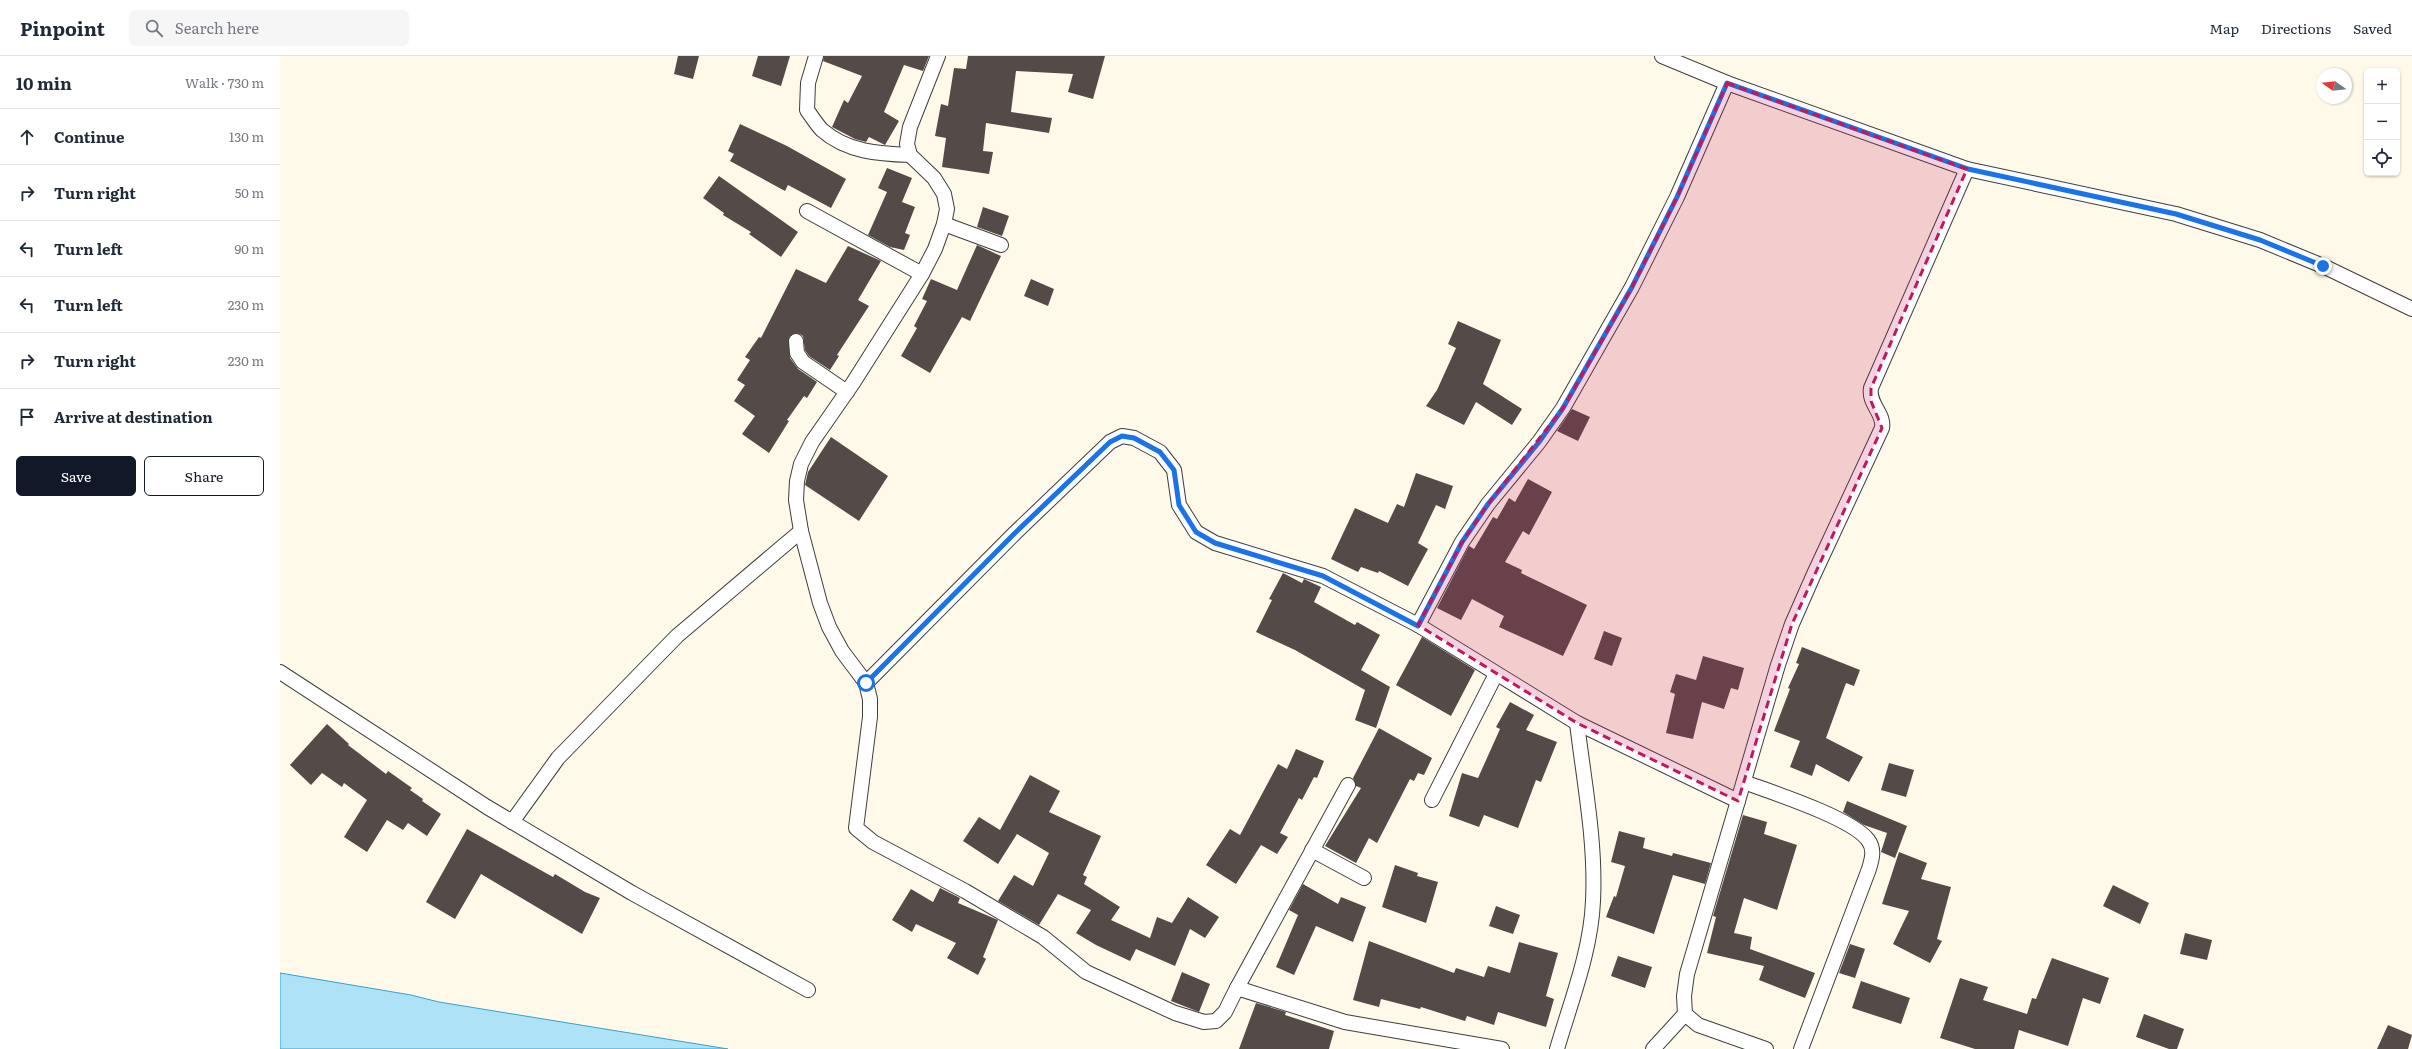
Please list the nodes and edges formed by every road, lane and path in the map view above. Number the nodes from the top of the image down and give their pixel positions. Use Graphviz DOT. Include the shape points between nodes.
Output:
graph roads {
  1 [pos="816,56"];
  2 [pos="938,56"];
  3 [pos="1662,56"];
  4 [pos="1727,83"];
  5 [pos="910,154"];
  6 [pos="1968,169"];
  7 [pos="807,211"];
  8 [pos="944,224"];
  9 [pos="1001,246"];
  10 [pos="922,274"];
  11 [pos="2412,309"];
  12 [pos="796,342"];
  13 [pos="847,392"];
  14 [pos="801,531"];
  15 [pos="1418,626"];
  16 [pos="280,672"];
  17 [pos="1496,674"];
  18 [pos="866,683"];
  19 [pos="1577,723"];
  20 [pos="1744,782"];
  21 [pos="1348,786"];
  22 [pos="1432,800"];
  23 [pos="1738,801"];
  24 [pos="512,822"];
  25 [pos="1312,850"];
  26 [pos="1364,878"];
  27 [pos="1237,988"];
  28 [pos="808,990"];
  29 [pos="1685,1014"];
  30 [pos="1502,1049"];
  31 [pos="1557,1049"];
  32 [pos="1653,1049"];
  33 [pos="1766,1049"];
  34 [pos="1801,1049"];
  1 -- 5 [label="street" via="808,83 807,110 822,130 849,147 868,152"];
  2 -- 5 [label="street" via="910,127 907,144"];
  3 -- 4 [label="street"];
  4 -- 6 [label="street"];
  4 -- 15 [label="street" via="1677,197 1632,287 1563,408 1539,442 1488,504 1462,542"];
  5 -- 8 [label="street" via="934,178 944,194 947,209"];
  6 -- 11 [label="street" via="2176,214 2260,240 2323,266"];
  6 -- 20 [label="street" via="1871,388 1871,401 1882,420 1882,428 1792,624"];
  7 -- 10 [label="street"];
  8 -- 9 [label="street"];
  8 -- 10 [label="street"];
  10 -- 13 [label="street"];
  12 -- 13 [label="street" via="797,353 803,362"];
  13 -- 14 [label="street" via="812,442 801,464 796,481"];
  14 -- 18 [label="street" via="829,628 842,651"];
  14 -- 24 [label="street" via="677,636 558,758"];
  15 -- 17 [label="street"];
  15 -- 18 [label="street" via="1323,576 1215,543 1196,532 1179,505 1174,470 1160,452 1148,444 1122,436 1110,442 1015,533"];
  16 -- 24 [label="street"];
  17 -- 19 [label="street"];
  17 -- 22 [label="street"];
  18 -- 27 [label="street" via="870,699 870,717 856,828 863,836 1043,937 1086,972 1175,1013 1204,1022 1216,1021 1225,1012"];
  19 -- 23 [label="street"];
  19 -- 31 [label="street" via="1593,844 1593,902 1586,947"];
  20 -- 23 [label="street"];
  20 -- 34 [label="street" via="1800,802 1840,821 1868,840 1872,847 1873,855 1869,869"];
  21 -- 25 [label="street"];
  23 -- 29 [label="street" via="1694,946 1684,996"];
  24 -- 28 [label="street" via="632,893"];
  25 -- 26 [label="street"];
  25 -- 27 [label="street"];
  27 -- 30 [label="street" via="1345,1022"];
  29 -- 32 [label="street"];
  29 -- 33 [label="street" via="1698,1026"];
}
